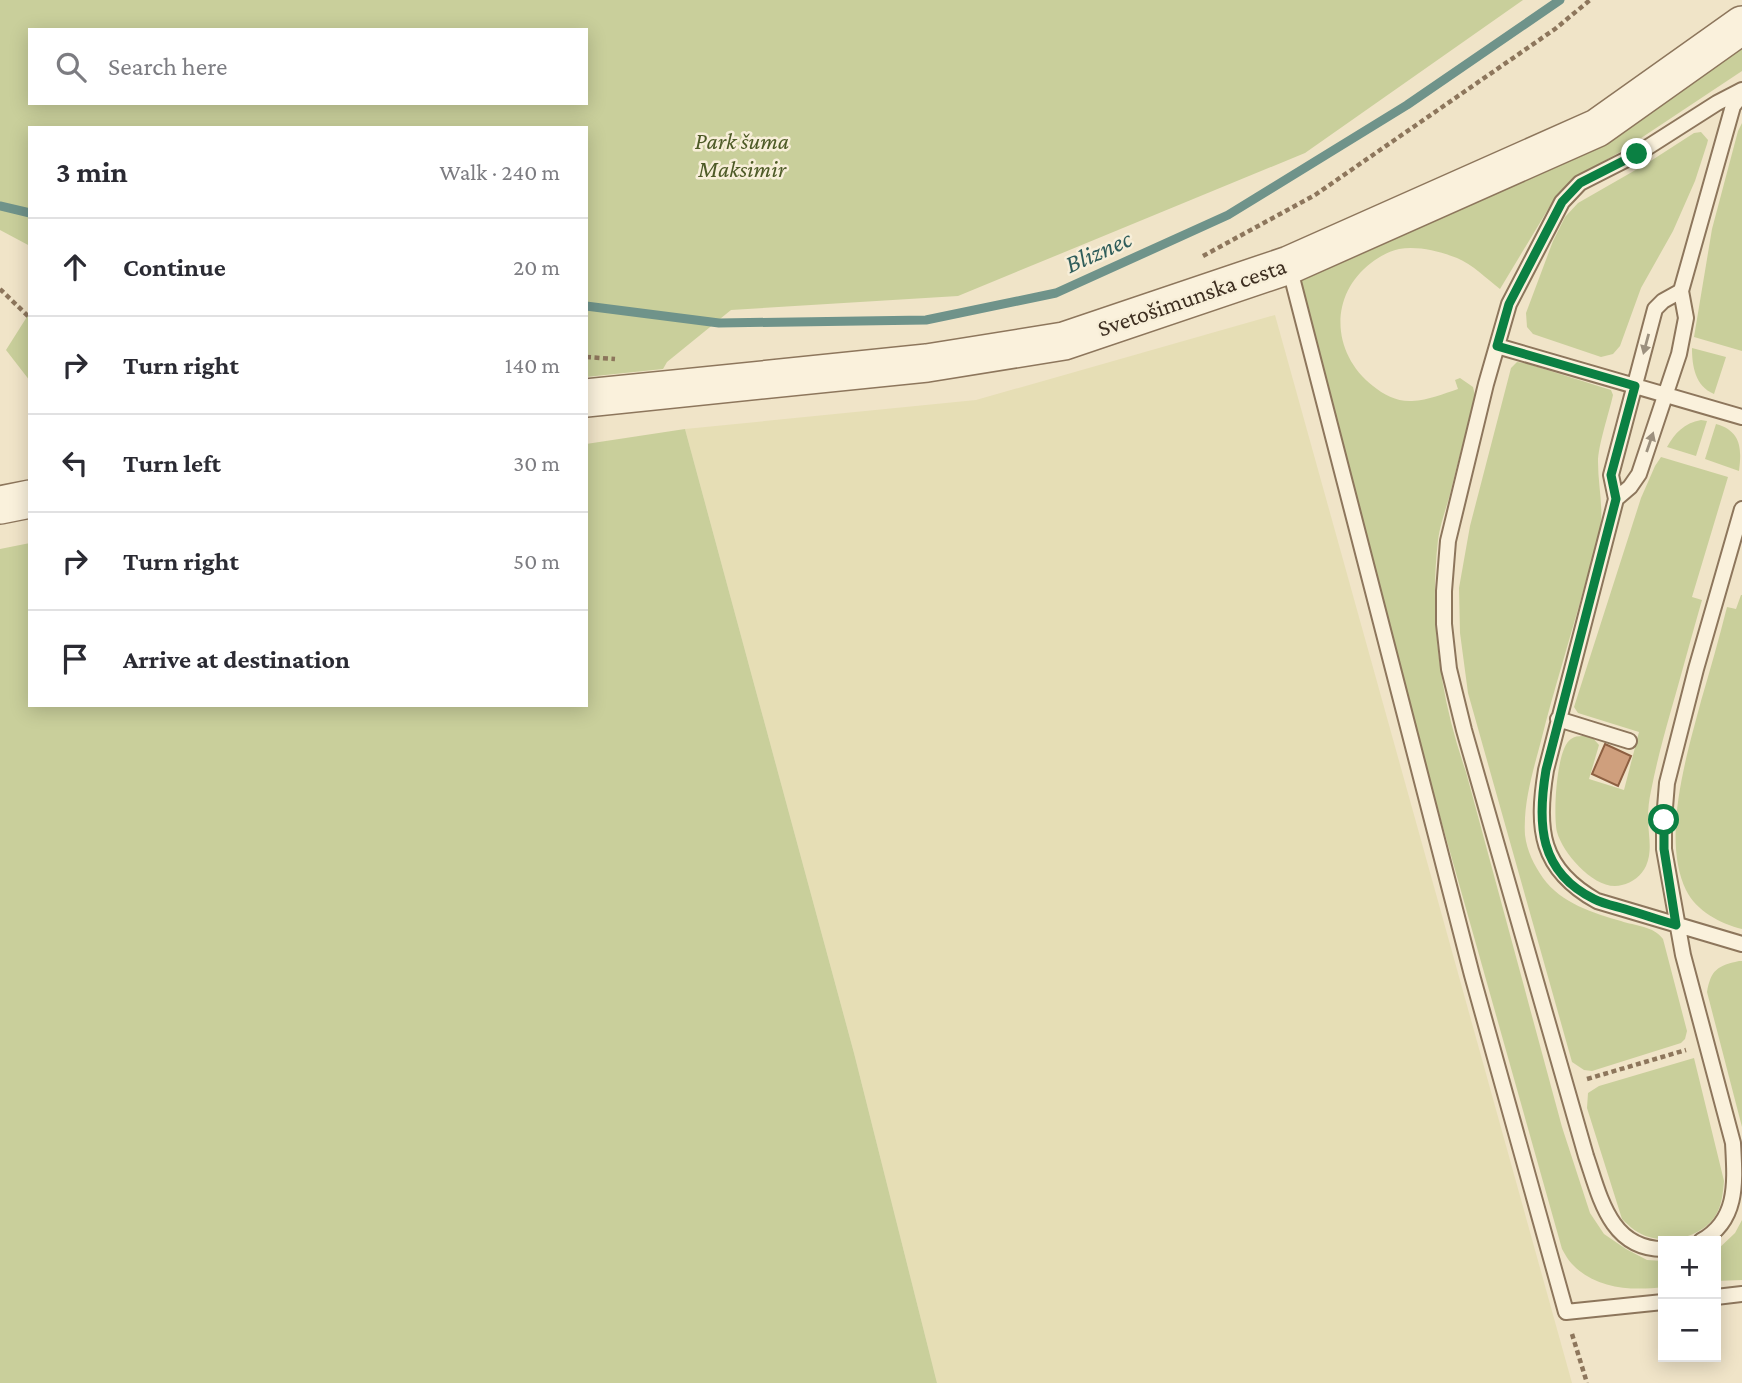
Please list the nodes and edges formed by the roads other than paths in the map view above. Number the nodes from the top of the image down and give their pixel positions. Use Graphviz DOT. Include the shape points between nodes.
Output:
graph roads {
  1 [pos="1742,25"];
  2 [pos="1742,92"];
  3 [pos="1289,265"];
  4 [pos="1681,290"];
  5 [pos="1497,346"];
  6 [pos="1635,386"];
  7 [pos="1666,395"];
  8 [pos="588,398"];
  9 [pos="1742,418"];
  10 [pos="28,499"];
  11 [pos="1616,499"];
  12 [pos="0,505"];
  13 [pos="1742,509"];
  14 [pos="1559,719"];
  15 [pos="1629,741"];
  16 [pos="1676,925"];
  17 [pos="1742,944"];
  18 [pos="1711,1236"];
  19 [pos="1658,1248"];
  20 [pos="1742,1294"];
  21 [pos="1721,1296"];
  22 [pos="1658,1303"];
  1 -- 3 [label="street, Svetošimunska cesta" via="1597,128"];
  2 -- 4 [label="lane" via="1733,106"];
  2 -- 5 [label="lane" via="1580,183 1562,202 1509,304"];
  3 -- 8 [label="street, Svetošimunska cesta" via="1064,341 927,363"];
  3 -- 22 [label="lane" via="1472,975 1566,1312"];
  4 -- 6 [label="lane, one-way" via="1655,309"];
  4 -- 7 [label="lane" via="1686,318"];
  5 -- 6 [label="lane"];
  5 -- 19 [label="lane" via="1448,541 1444,624 1449,669 1603,1206 1619,1232 1634,1244"];
  6 -- 7 [label="lane"];
  6 -- 11 [label="lane" via="1611,475"];
  7 -- 9 [label="lane"];
  11 -- 7 [label="lane, one-way" via="1639,474"];
  10 -- 12 [label="street"];
  11 -- 14 [label="lane"];
  13 -- 16 [label="lane" via="1667,783 1664,849"];
  14 -- 15 [label="lane"];
  14 -- 16 [label="lane" via="1546,770 1541,820 1554,864 1597,901"];
  16 -- 17 [label="lane"];
  16 -- 18 [label="lane" via="1733,1143 1733,1201"];
  20 -- 21 [label="lane"];
}
